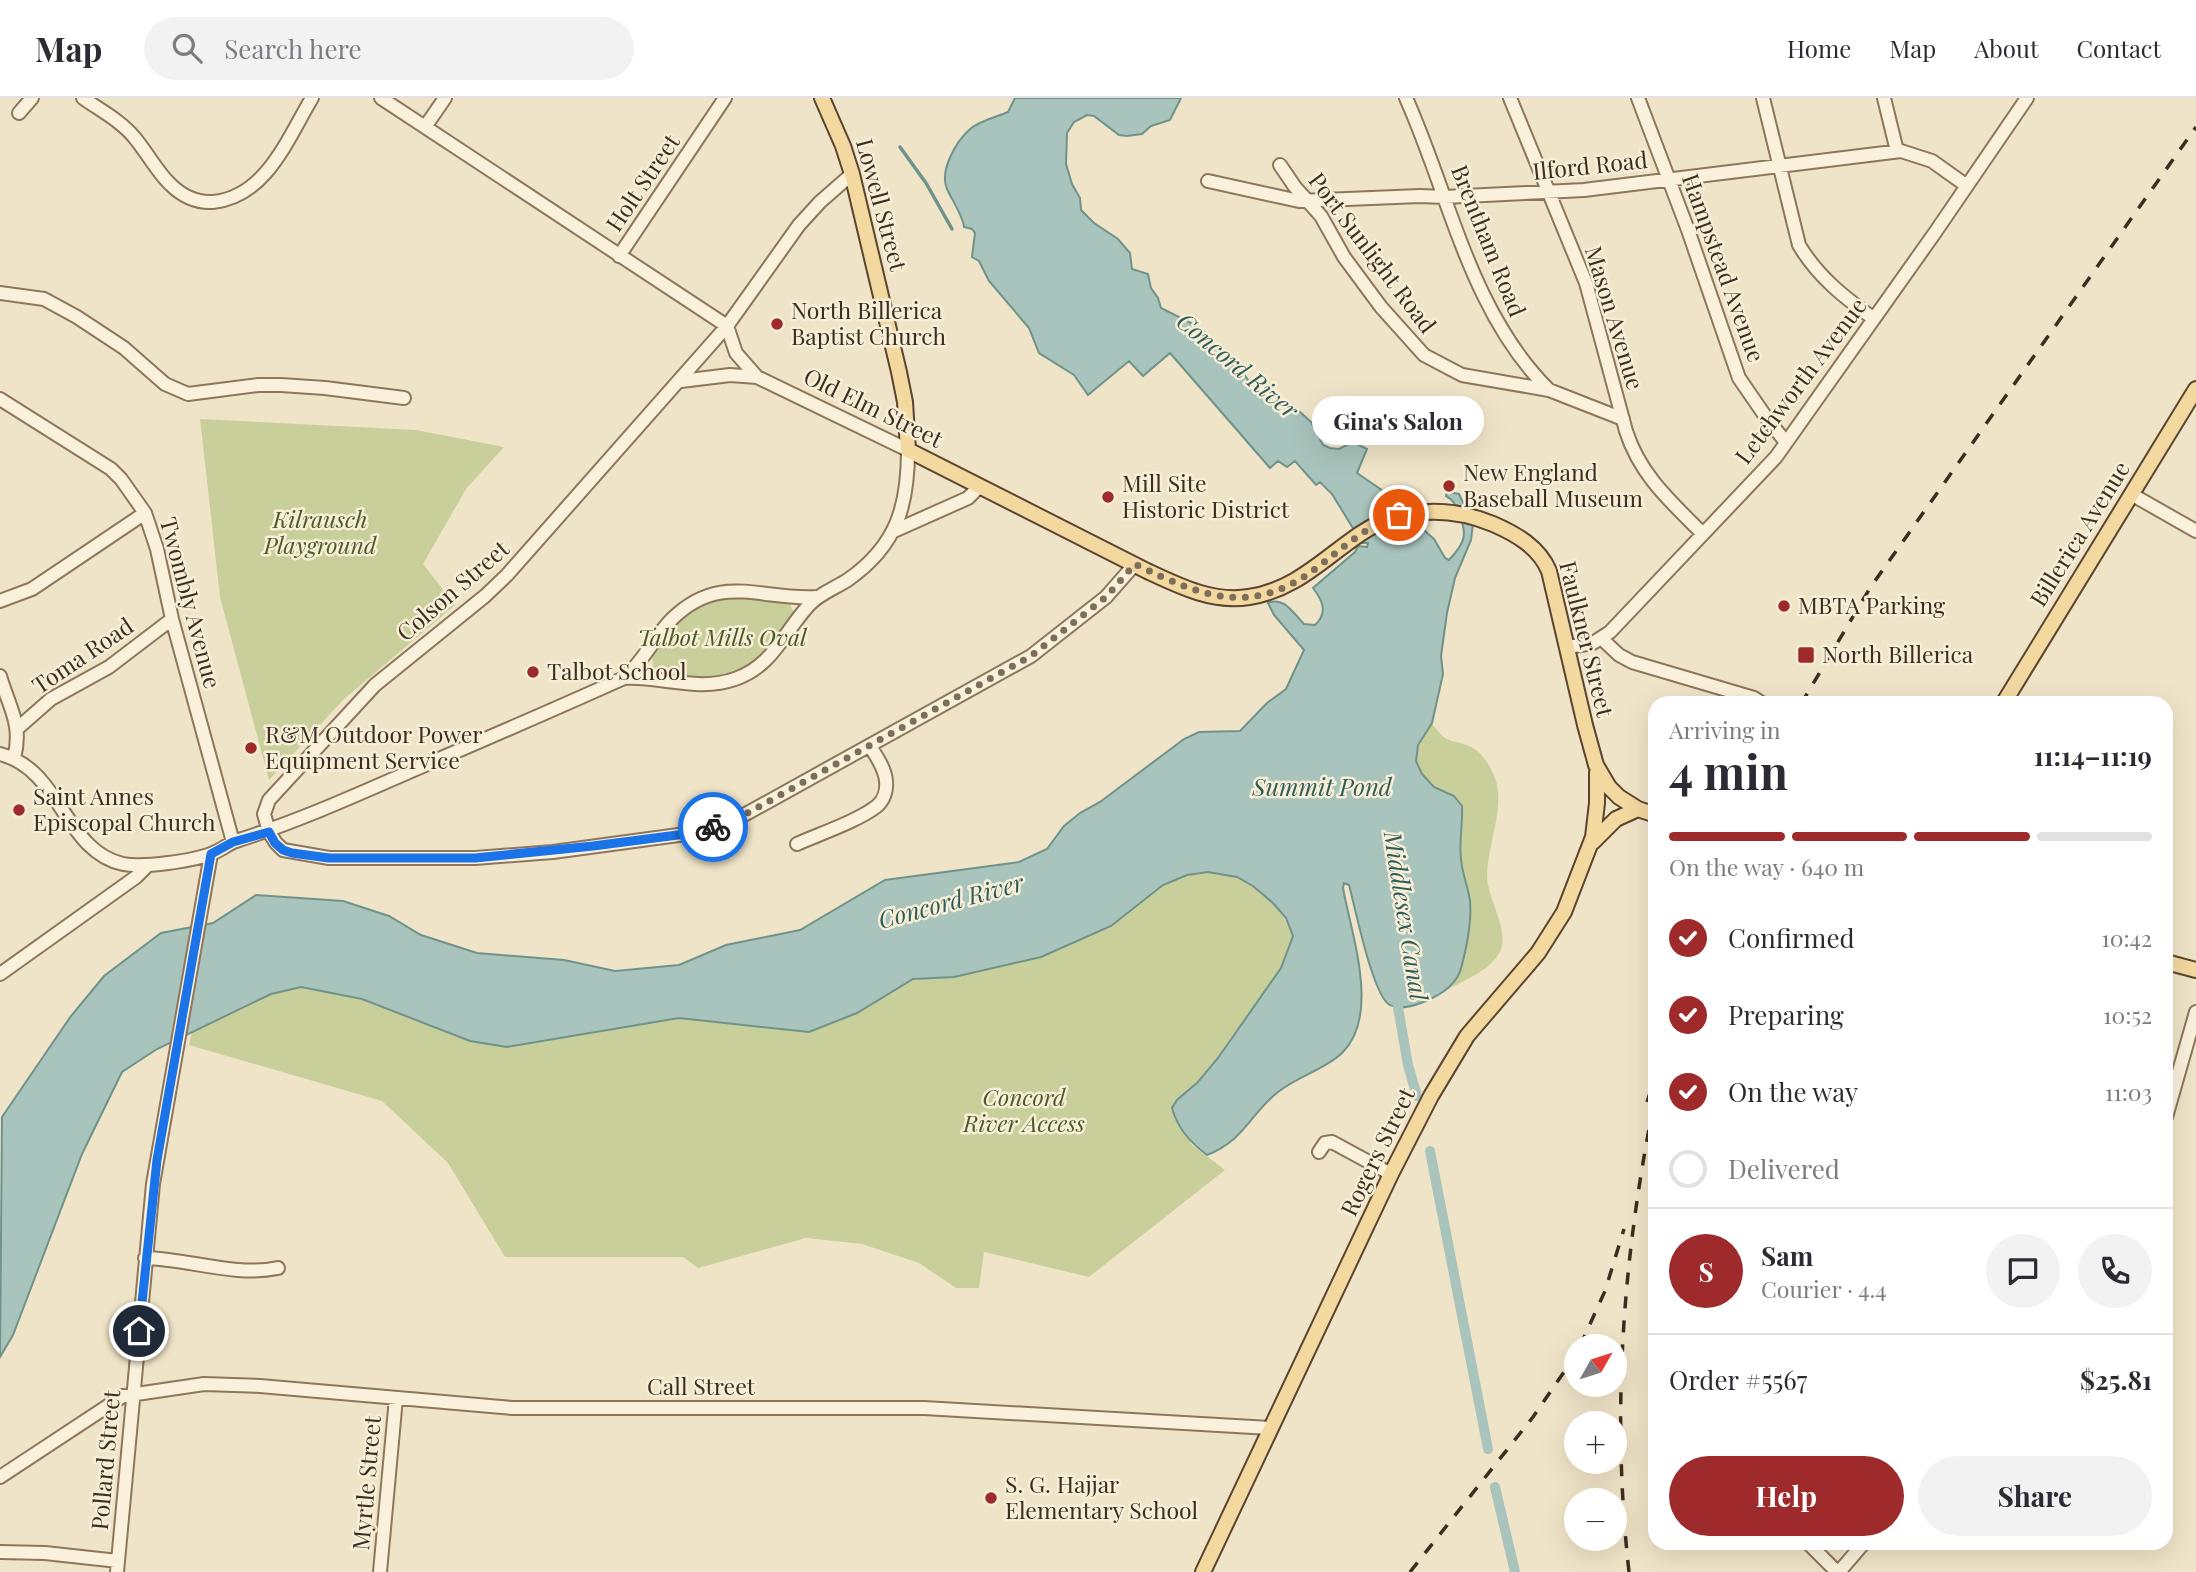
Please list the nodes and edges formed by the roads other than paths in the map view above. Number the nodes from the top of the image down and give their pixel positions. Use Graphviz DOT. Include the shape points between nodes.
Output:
graph roads {
  1 [pos="32,98"];
  2 [pos="83,98"];
  3 [pos="312,98"];
  4 [pos="381,98"];
  5 [pos="445,98"];
  6 [pos="725,98"];
  7 [pos="822,98"];
  8 [pos="1406,98"];
  9 [pos="1510,98"];
  10 [pos="1638,98"];
  11 [pos="1763,98"];
  12 [pos="1884,98"];
  13 [pos="2027,98"];
  14 [pos="19,113"];
  15 [pos="425,127"];
  16 [pos="1897,151"];
  17 [pos="1280,165"];
  18 [pos="1778,166"];
  19 [pos="852,174"];
  20 [pos="1669,179"];
  21 [pos="1208,181"];
  22 [pos="1967,186"];
  23 [pos="1548,192"];
  24 [pos="1444,197"];
  25 [pos="1308,201"];
  26 [pos="619,256"];
  27 [pos="0,293"];
  28 [pos="1874,319"];
  29 [pos="727,326"];
  30 [pos="757,377"];
  31 [pos="681,381"];
  32 [pos="1549,390"];
  33 [pos="2196,390"];
  34 [pos="404,398"];
  35 [pos="0,400"];
  36 [pos="1623,419"];
  37 [pos="1786,442"];
  38 [pos="908,450"];
  39 [pos="981,486"];
  40 [pos="2131,494"];
  41 [pos="145,513"];
  42 [pos="894,531"];
  43 [pos="2196,531"];
  44 [pos="1703,534"];
  45 [pos="1358,536"];
  46 [pos="1135,564"];
  47 [pos="817,597"];
  48 [pos="0,601"];
  49 [pos="173,619"];
  50 [pos="1602,639"];
  51 [pos="1568,647"];
  52 [pos="0,676"];
  53 [pos="624,678"];
  54 [pos="1747,696"];
  55 [pos="2008,696"];
  56 [pos="18,728"];
  57 [pos="870,746"];
  58 [pos="0,754"];
  59 [pos="14,758"];
  60 [pos="1596,765"];
  61 [pos="1638,809"];
  62 [pos="1648,812"];
  63 [pos="269,832"];
  64 [pos="233,842"];
  65 [pos="797,844"];
  66 [pos="1590,846"];
  67 [pos="211,854"];
  68 [pos="148,865"];
  69 [pos="2173,964"];
  70 [pos="2196,970"];
  71 [pos="0,974"];
  72 [pos="2196,1012"];
  73 [pos="2173,1092"];
  74 [pos="1319,1152"];
  75 [pos="1391,1174"];
  76 [pos="145,1258"];
  77 [pos="278,1268"];
  78 [pos="133,1393"];
  79 [pos="396,1398"];
  80 [pos="1270,1428"];
  81 [pos="0,1477"];
  82 [pos="1815,1550"];
  83 [pos="1858,1550"];
  84 [pos="0,1552"];
  85 [pos="118,1566"];
  86 [pos="380,1572"];
  87 [pos="1203,1572"];
  88 [pos="1838,1572"];
  1 -- 14 [label="street"];
  2 -- 3 [label="street" via="132,134 168,183 187,198 204,202 234,198 251,188 268,170"];
  4 -- 15 [label="street"];
  5 -- 15 [label="street"];
  6 -- 26 [label="street, Holt Street"];
  7 -- 19 [label="main road, Lowell Street"];
  8 -- 24 [label="street, Brentham Road"];
  9 -- 23 [label="street, Mason Avenue"];
  10 -- 20 [label="street, Hampstead Avenue"];
  11 -- 18 [label="street"];
  12 -- 16 [label="street"];
  13 -- 22 [label="street, Letchworth Avenue"];
  15 -- 26 [label="street"];
  16 -- 18 [label="street, Ilford Road"];
  16 -- 22 [label="street, Ilford Road" via="1932,161"];
  17 -- 25 [label="street, Port Sunlight Road"];
  18 -- 20 [label="street, Ilford Road"];
  18 -- 28 [label="street" via="1799,245 1811,265"];
  19 -- 29 [label="street, Colson Street" via="799,225"];
  19 -- 38 [label="main road, Lowell Street" via="899,372"];
  20 -- 23 [label="street, Ilford Road"];
  20 -- 37 [label="street, Hampstead Avenue" via="1739,378"];
  21 -- 25 [label="street, Ilford Road"];
  22 -- 28 [label="street, Letchworth Avenue"];
  23 -- 24 [label="street, Ilford Road"];
  23 -- 36 [label="street, Mason Avenue" via="1590,295"];
  24 -- 25 [label="street, Ilford Road"];
  24 -- 32 [label="street, Brentham Road" via="1498,326"];
  25 -- 32 [label="street, Port Sunlight Road" via="1381,307 1435,362 1470,377"];
  26 -- 29 [label="street"];
  27 -- 34 [label="street" via="44,299 78,317 124,348 165,384 188,394 281,385"];
  28 -- 37 [label="street, Letchworth Avenue"];
  29 -- 30 [label="street, Old Elm Street" via="736,353"];
  29 -- 31 [label="street, Colson Street"];
  30 -- 31 [label="street"];
  30 -- 38 [label="street, Old Elm Street"];
  31 -- 63 [label="street, Colson Street" via="508,575 349,711 269,800 264,814"];
  32 -- 36 [label="street"];
  33 -- 40 [label="main road, Billerica Avenue"];
  35 -- 41 [label="street, Twombly Avenue" via="111,469"];
  36 -- 44 [label="street, Mason Avenue" via="1647,476"];
  37 -- 44 [label="street, Letchworth Avenue"];
  38 -- 39 [label="main road, Old Elm Street"];
  38 -- 42 [label="street" via="904,502"];
  39 -- 42 [label="street" via="968,498"];
  39 -- 46 [label="main road, Old Elm Street"];
  40 -- 43 [label="street"];
  40 -- 55 [label="main road, Billerica Avenue"];
  41 -- 48 [label="street" via="32,589"];
  41 -- 49 [label="street, Twombly Avenue"];
  42 -- 47 [label="street" via="861,570"];
  44 -- 50 [label="street, Letchworth Avenue"];
  45 -- 46 [label="main road, Old Elm Street" via="1295,582 1245,598 1197,592"];
  45 -- 51 [label="main road, Faulkner Street" via="1404,514 1435,512 1465,516 1515,535 1543,558 1553,580"];
  46 -- 57 [label="street" via="1106,597 1038,651"];
  47 -- 53 [label="street" via="744,590 704,599 671,621"];
  47 -- 53 [label="street" via="765,662 736,679 693,684"];
  49 -- 56 [label="street, Toma Road" via="109,667 51,699"];
  49 -- 64 [label="street, Twombly Avenue"];
  50 -- 51 [label="street"];
  50 -- 54 [label="street" via="1632,662"];
  51 -- 60 [label="main road, Faulkner Street"];
  52 -- 56 [label="street"];
  53 -- 63 [label="street"];
  56 -- 59 [label="street"];
  57 -- 63 [label="street" via="735,820 693,833 475,858 329,858 283,850"];
  57 -- 65 [label="street" via="886,781 882,800"];
  58 -- 59 [label="street"];
  59 -- 68 [label="street" via="42,778 92,848 121,863"];
  60 -- 61 [label="main road" via="1609,787"];
  60 -- 66 [label="main road, Rogers Street" via="1597,803"];
  61 -- 62 [label="main road"];
  61 -- 66 [label="main road" via="1608,825"];
  63 -- 64 [label="street"];
  64 -- 67 [label="street"];
  66 -- 75 [label="main road, Rogers Street" via="1557,926 1467,1036"];
  67 -- 68 [label="street"];
  67 -- 76 [label="street, Pollard Street" via="157,1160"];
  68 -- 71 [label="street"];
  69 -- 70 [label="main road"];
  72 -- 73 [label="street"];
  74 -- 75 [label="street" via="1332,1142"];
  75 -- 80 [label="main road, Rogers Street"];
  76 -- 77 [label="street" via="237,1269"];
  76 -- 78 [label="street, Pollard Street"];
  78 -- 79 [label="street, Call Street" via="229,1384"];
  78 -- 81 [label="street, Call Street" via="107,1405"];
  78 -- 85 [label="street, Pollard Street"];
  79 -- 80 [label="street, Call Street" via="512,1408 924,1408"];
  79 -- 86 [label="street, Myrtle Street"];
  80 -- 87 [label="main road, Rogers Street"];
  82 -- 88 [label="street"];
  83 -- 88 [label="street"];
  84 -- 85 [label="street" via="54,1554"];
}
